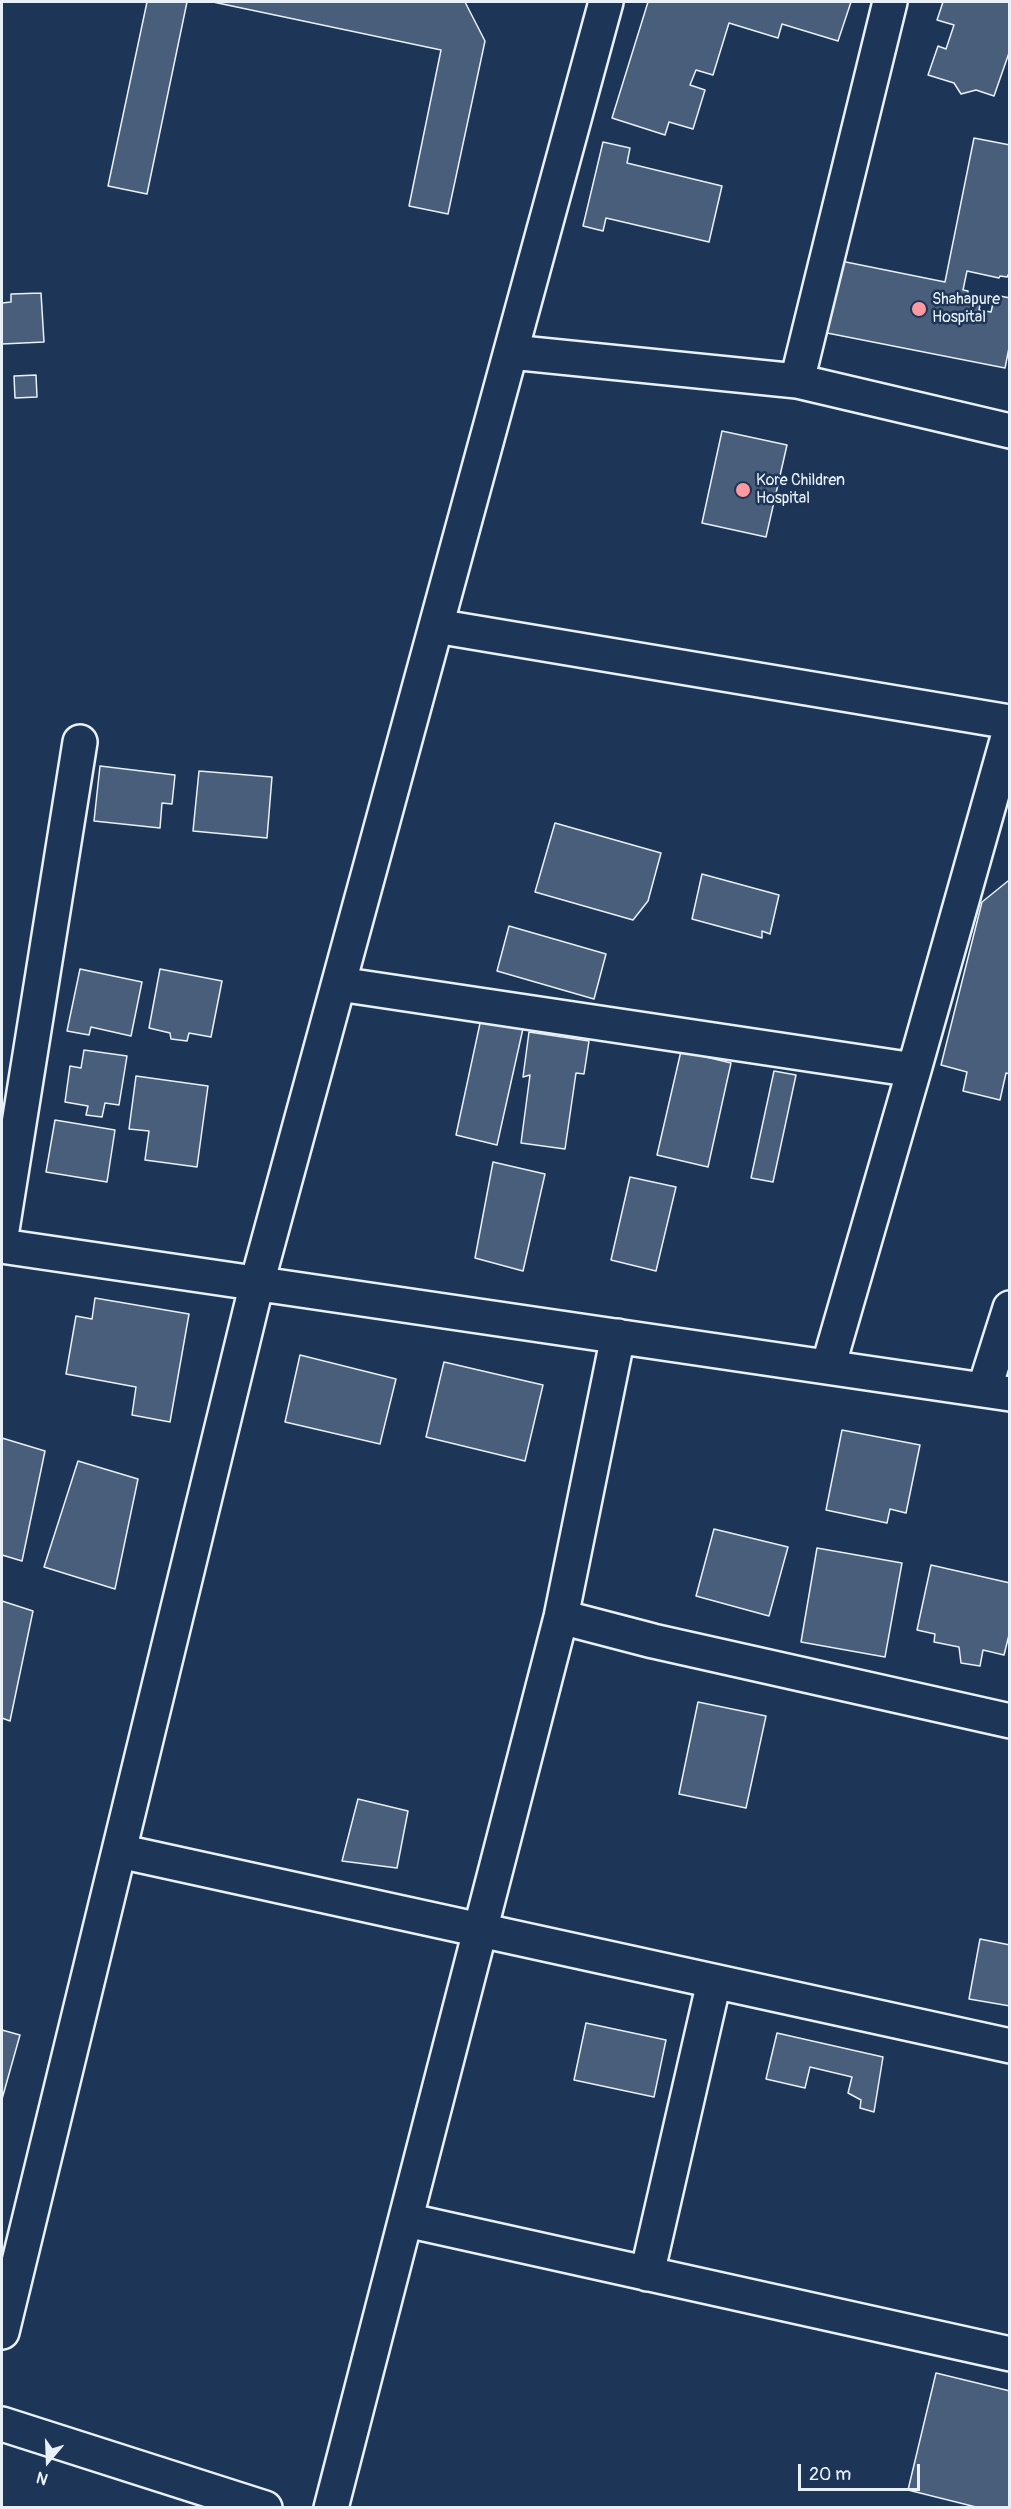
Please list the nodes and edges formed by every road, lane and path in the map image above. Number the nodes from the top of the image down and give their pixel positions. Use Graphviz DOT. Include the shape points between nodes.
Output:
graph roads {
  1 [pos="606,2"];
  2 [pos="890,2"];
  3 [pos="511,352"];
  4 [pos="797,381"];
  5 [pos="1010,431"];
  6 [pos="436,626"];
  7 [pos="1010,722"];
  8 [pos="1010,730"];
  9 [pos="80,742"];
  10 [pos="339,984"];
  11 [pos="914,1071"];
  12 [pos="2,1230"];
  13 [pos="2,1246"];
  14 [pos="257,1283"];
  15 [pos="1010,1308"];
  16 [pos="618,1336"];
  17 [pos="828,1367"];
  18 [pos="997,1392"];
  19 [pos="561,1617"];
  20 [pos="1010,1720"];
  21 [pos="119,1851"];
  22 [pos="479,1930"];
  23 [pos="714,1982"];
  24 [pos="1010,2046"];
  25 [pos="406,2220"];
  26 [pos="647,2274"];
  27 [pos="2,2332"];
  28 [pos="1010,2354"];
  29 [pos="2,2424"];
  30 [pos="266,2508"];
  31 [pos="331,2508"];
  1 -- 3 [label="street"];
  2 -- 4 [label="street"];
  3 -- 4 [label="street"];
  3 -- 6 [label="street"];
  4 -- 5 [label="street"];
  6 -- 7 [label="street"];
  6 -- 10 [label="street"];
  8 -- 11 [label="street"];
  9 -- 12 [label="street"];
  10 -- 11 [label="street"];
  10 -- 14 [label="street"];
  11 -- 17 [label="street"];
  13 -- 14 [label="street"];
  14 -- 16 [label="street"];
  14 -- 21 [label="street"];
  15 -- 18 [label="street"];
  16 -- 17 [label="street"];
  16 -- 19 [label="street"];
  17 -- 18 [label="street"];
  19 -- 20 [label="street"];
  19 -- 22 [label="street"];
  21 -- 22 [label="street"];
  21 -- 27 [label="street"];
  22 -- 23 [label="street"];
  22 -- 25 [label="street"];
  23 -- 24 [label="street"];
  23 -- 26 [label="street"];
  25 -- 26 [label="street"];
  25 -- 31 [label="street"];
  26 -- 28 [label="street"];
  29 -- 30 [label="street"];
}
